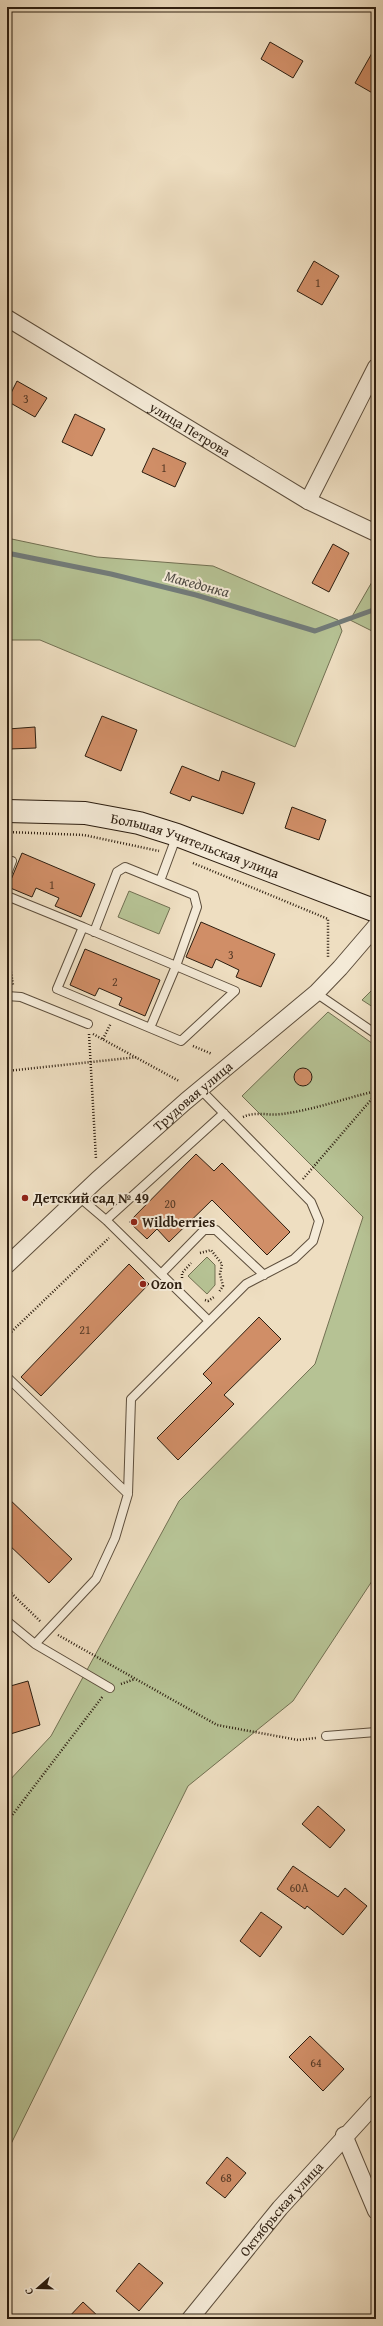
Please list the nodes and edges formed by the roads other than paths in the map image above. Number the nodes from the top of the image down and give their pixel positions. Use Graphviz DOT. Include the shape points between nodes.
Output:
graph roads {
  1 [pos="7,318"];
  2 [pos="376,367"];
  3 [pos="308,501"];
  4 [pos="376,533"];
  5 [pos="7,811"];
  6 [pos="174,844"];
  7 [pos="12,861"];
  8 [pos="7,874"];
  9 [pos="160,881"];
  10 [pos="7,896"];
  11 [pos="376,911"];
  12 [pos="376,926"];
  13 [pos="83,927"];
  14 [pos="94,932"];
  15 [pos="176,966"];
  16 [pos="316,993"];
  17 [pos="11,996"];
  18 [pos="88,1024"];
  19 [pos="150,1028"];
  20 [pos="376,1034"];
  21 [pos="200,1089"];
  22 [pos="224,1113"];
  23 [pos="79,1197"];
  24 [pos="106,1220"];
  25 [pos="7,1265"];
  26 [pos="161,1274"];
  27 [pos="264,1275"];
  28 [pos="209,1321"];
  29 [pos="7,1377"];
  30 [pos="128,1494"];
  31 [pos="7,1621"];
  32 [pos="35,1644"];
  33 [pos="110,1688"];
  34 [pos="376,1732"];
  35 [pos="326,1736"];
  36 [pos="376,2103"];
  37 [pos="344,2135"];
  38 [pos="376,2211"];
  39 [pos="190,2319"];
  1 -- 3 [label="street, улица Петрова"];
  2 -- 3 [label="street"];
  3 -- 4 [label="street, улица Петрова"];
  5 -- 6 [label="main road, Большая Учительская улица" via="85,813 139,823"];
  6 -- 9 [label="lane"];
  6 -- 11 [label="main road, Большая Учительская улица"];
  7 -- 8 [label="lane"];
  9 -- 14 [label="lane" via="125,867 117,872"];
  9 -- 15 [label="lane" via="194,895 197,907"];
  10 -- 13 [label="lane"];
  12 -- 16 [label="street, Трудовая улица"];
  13 -- 14 [label="lane"];
  13 -- 19 [label="lane" via="57,989"];
  14 -- 15 [label="lane"];
  15 -- 19 [label="lane"];
  15 -- 19 [label="lane" via="235,991 181,1041"];
  16 -- 20 [label="lane"];
  16 -- 21 [label="street, Трудовая улица"];
  17 -- 18 [label="lane"];
  21 -- 22 [label="lane"];
  21 -- 23 [label="street, Трудовая улица"];
  22 -- 24 [label="lane"];
  22 -- 27 [label="lane" via="311,1202 319,1221 313,1241 294,1259"];
  23 -- 24 [label="lane"];
  23 -- 25 [label="street, Трудовая улица"];
  24 -- 26 [label="lane"];
  26 -- 27 [label="lane" via="204,1230 216,1230"];
  26 -- 28 [label="lane"];
  27 -- 28 [label="lane" via="246,1284"];
  28 -- 30 [label="lane" via="131,1399"];
  29 -- 30 [label="lane"];
  30 -- 32 [label="lane" via="115,1538 96,1579"];
  31 -- 32 [label="lane"];
  32 -- 33 [label="lane"];
  34 -- 35 [label="lane"];
  36 -- 37 [label="street, Октябрьская улица"];
  37 -- 38 [label="street"];
  37 -- 39 [label="street, Октябрьская улица" via="280,2208"];
}
